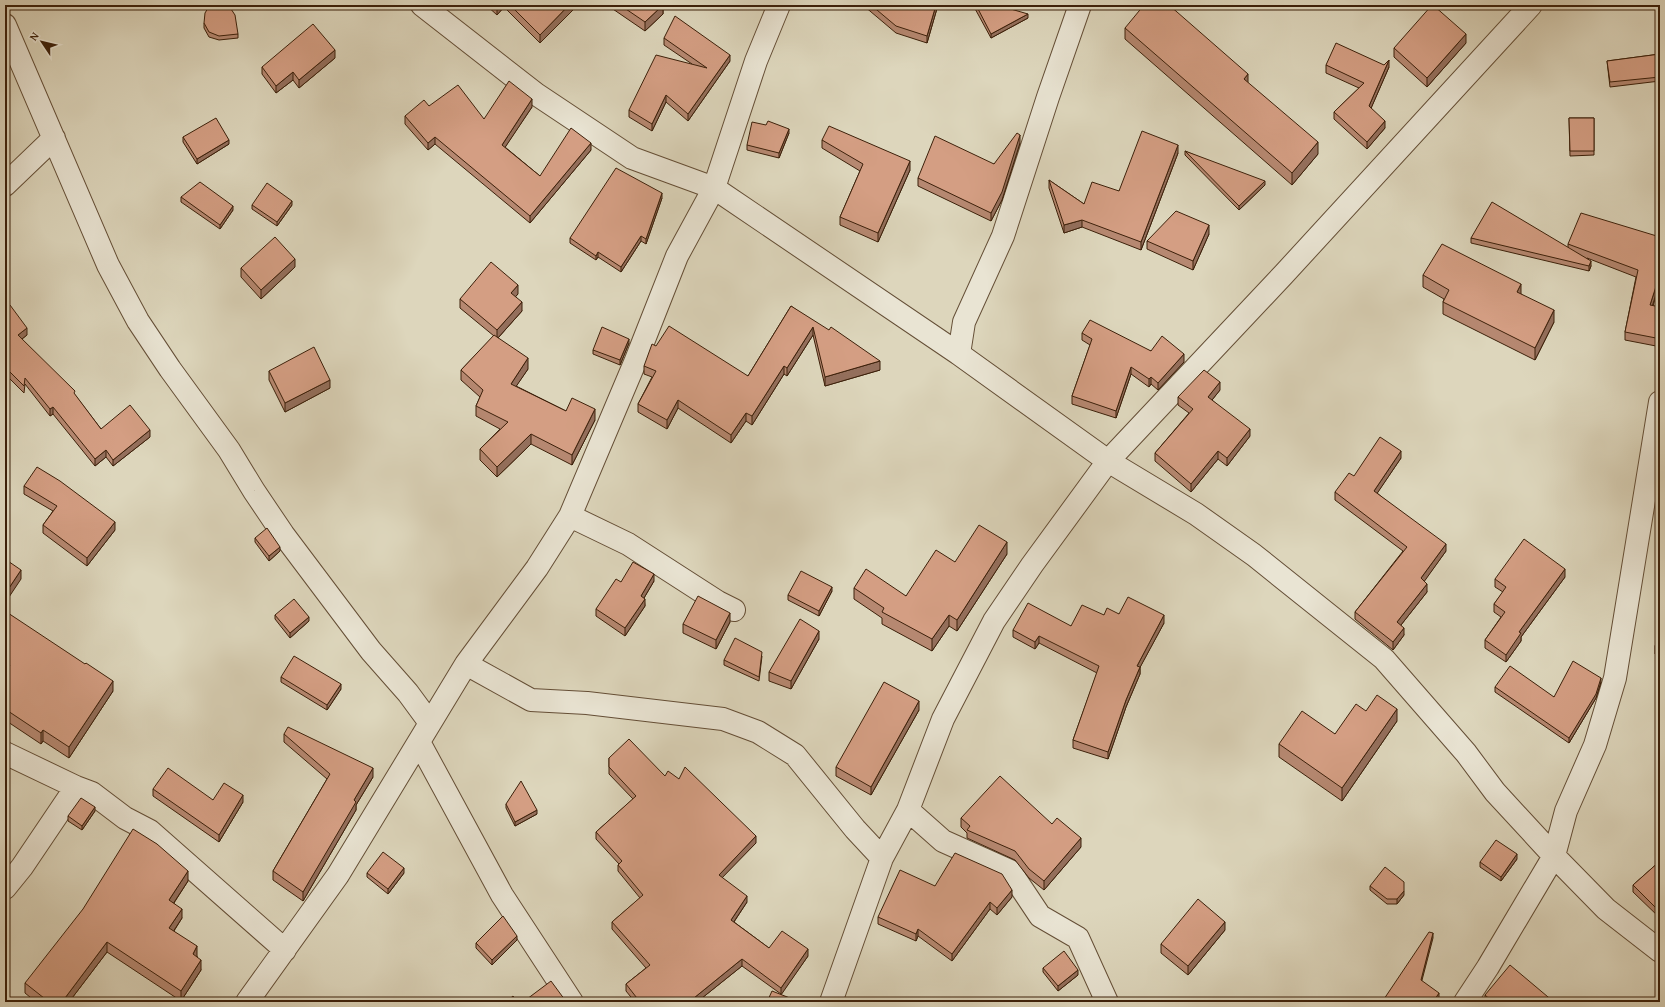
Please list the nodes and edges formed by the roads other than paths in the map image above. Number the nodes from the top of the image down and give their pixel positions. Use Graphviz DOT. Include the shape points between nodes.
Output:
graph roads {
  1 [pos="422,5"];
  2 [pos="779,5"];
  3 [pos="1080,5"];
  4 [pos="1531,5"];
  5 [pos="5,25"];
  6 [pos="54,138"];
  7 [pos="5,185"];
  8 [pos="714,188"];
  9 [pos="959,354"];
  10 [pos="1660,402"];
  11 [pos="1108,461"];
  12 [pos="570,516"];
  13 [pos="734,610"];
  14 [pos="466,664"];
  15 [pos="430,723"];
  16 [pos="419,742"];
  17 [pos="5,754"];
  18 [pos="76,787"];
  19 [pos="908,810"];
  20 [pos="1554,856"];
  21 [pos="882,858"];
  22 [pos="5,888"];
  23 [pos="285,950"];
  24 [pos="1660,952"];
  25 [pos="248,1002"];
  26 [pos="572,1002"];
  27 [pos="832,1002"];
  28 [pos="1107,1002"];
  29 [pos="1464,1002"];
  1 -- 8 [label="street" via="536,94 632,158"];
  2 -- 8 [label="street" via="756,61"];
  3 -- 9 [label="street" via="1004,236 964,322"];
  4 -- 11 [label="street"];
  5 -- 6 [label="street"];
  6 -- 7 [label="street"];
  6 -- 15 [label="street" via="108,265 138,321 230,450 283,534 371,651"];
  8 -- 9 [label="street"];
  8 -- 12 [label="street" via="677,256"];
  9 -- 11 [label="street"];
  10 -- 20 [label="street" via="1615,678 1595,745 1566,811"];
  11 -- 19 [label="street" via="994,621 943,719"];
  11 -- 20 [label="street" via="1196,514 1254,555 1384,659 1466,753 1495,792"];
  12 -- 13 [label="street" via="628,544"];
  12 -- 14 [label="street" via="537,568"];
  14 -- 15 [label="street"];
  14 -- 21 [label="street" via="531,700 723,719 758,732 795,755"];
  15 -- 16 [label="street"];
  16 -- 23 [label="street" via="338,875"];
  16 -- 26 [label="street" via="502,895"];
  17 -- 18 [label="street"];
  18 -- 22 [label="street"];
  18 -- 23 [label="street" via="92,793 125,818 150,831"];
  19 -- 21 [label="street"];
  19 -- 28 [label="street" via="943,840 1010,871 1040,916 1078,938"];
  20 -- 24 [label="street" via="1606,909"];
  20 -- 29 [label="street" via="1488,967"];
  21 -- 27 [label="street"];
  23 -- 25 [label="street"];
}
